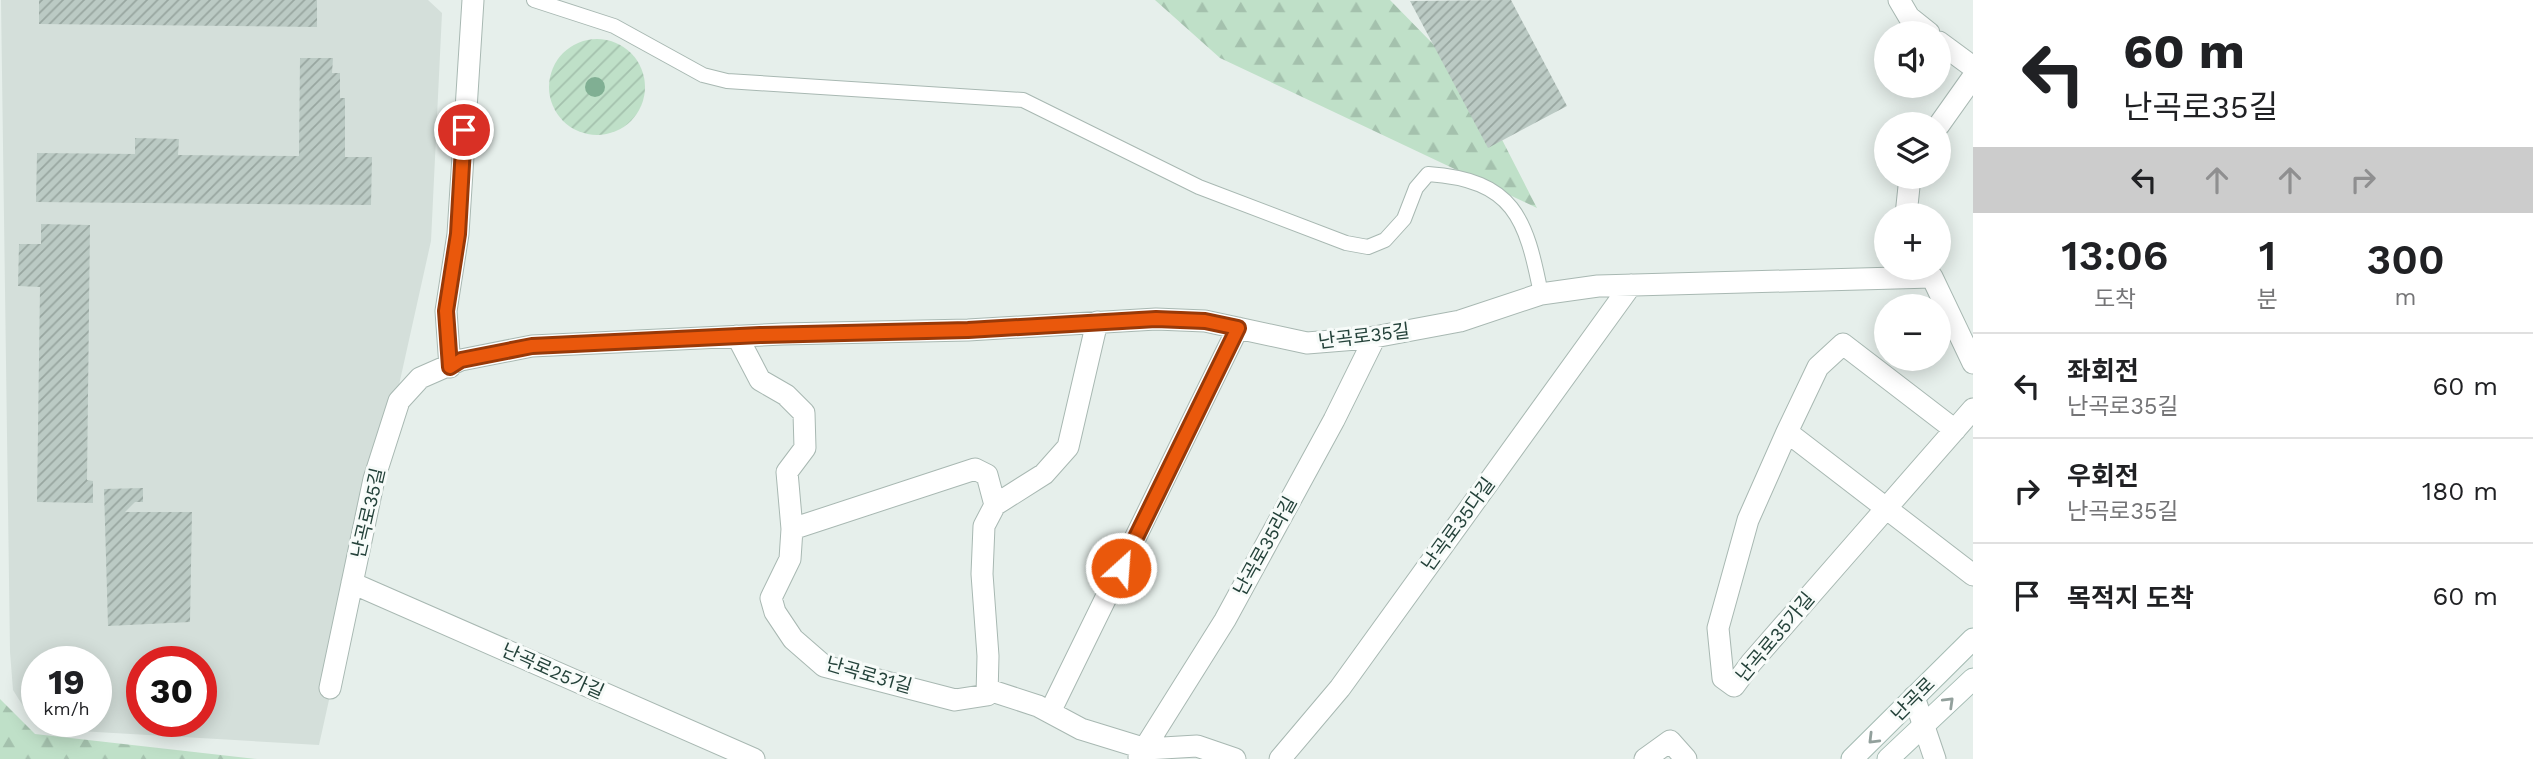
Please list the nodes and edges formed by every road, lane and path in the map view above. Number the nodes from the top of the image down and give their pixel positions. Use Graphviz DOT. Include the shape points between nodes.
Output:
graph roads {
  1 [pos="473,0"];
  2 [pos="534,0"];
  3 [pos="1899,0"];
  4 [pos="1914,21"];
  5 [pos="1951,51"];
  6 [pos="1973,67"];
  7 [pos="1973,78"];
  8 [pos="1948,112"];
  9 [pos="1874,274"];
  10 [pos="1934,280"];
  11 [pos="1631,285"];
  12 [pos="1541,294"];
  13 [pos="1097,322"];
  14 [pos="1238,328"];
  15 [pos="737,336"];
  16 [pos="1375,337"];
  17 [pos="1972,358"];
  18 [pos="450,367"];
  19 [pos="1973,409"];
  20 [pos="1955,430"];
  21 [pos="1787,432"];
  22 [pos="995,505"];
  23 [pos="1885,509"];
  24 [pos="792,529"];
  25 [pos="1973,575"];
  26 [pos="352,583"];
  27 [pos="1973,639"];
  28 [pos="1973,679"];
  29 [pos="330,688"];
  30 [pos="987,695"];
  31 [pos="1914,697"];
  32 [pos="1050,712"];
  33 [pos="1924,726"];
  34 [pos="1142,754"];
  35 [pos="754,759"];
  36 [pos="1235,759"];
  37 [pos="1280,759"];
  38 [pos="1645,759"];
  39 [pos="1686,759"];
  40 [pos="1852,759"];
  41 [pos="1888,759"];
  42 [pos="1935,759"];
  1 -- 18 [label="street" via="458,234 446,311"];
  2 -- 12 [label="lane" via="614,26 703,75 727,82 1023,100 1199,187 1346,243 1368,247 1385,240 1404,219 1416,188 1428,174 1453,176 1483,185 1520,218"];
  3 -- 4 [label="street"];
  5 -- 6 [label="street"];
  7 -- 8 [label="street"];
  9 -- 11 [label="street, 난곡로35길"];
  10 -- 17 [label="street, 난곡로35길"];
  11 -- 12 [label="street, 난곡로35길"];
  11 -- 37 [label="street, 난곡로35다길" via="1340,688"];
  12 -- 16 [label="street, 난곡로35길" via="1460,321"];
  13 -- 14 [label="street, 난곡로35길" via="1168,319"];
  13 -- 15 [label="street, 난곡로35길"];
  13 -- 22 [label="street" via="1068,447 1044,474"];
  14 -- 16 [label="street, 난곡로35길" via="1307,343"];
  14 -- 32 [label="street"];
  15 -- 18 [label="street, 난곡로35길" via="532,346 461,360"];
  15 -- 24 [label="street, 난곡로31길" via="760,380 786,394 804,413 806,448 786,472"];
  16 -- 34 [label="street, 난곡로35라길" via="1225,620"];
  18 -- 26 [label="street, 난곡로35길" via="420,379 399,401 374,479"];
  19 -- 20 [label="street, 난곡로35가길"];
  20 -- 21 [label="street, 난곡로35가길" via="1843,344 1818,367"];
  20 -- 23 [label="street, 난곡로35가길"];
  21 -- 23 [label="street"];
  21 -- 23 [label="street, 난곡로35가길" via="1748,520 1729,582 1718,628 1723,678 1734,686"];
  22 -- 24 [label="street" via="987,475 975,469"];
  22 -- 30 [label="street" via="984,526"];
  23 -- 25 [label="street"];
  24 -- 30 [label="street, 난곡로31길" via="790,559 771,598 793,639 824,666 955,700"];
  26 -- 29 [label="street, 난곡로35길"];
  26 -- 35 [label="street, 난곡로25가길"];
  27 -- 31 [label="street, 난곡로"];
  33 -- 28 [label="street, 난곡로, one-way"];
  30 -- 32 [label="street, 난곡로31길" via="989,691"];
  31 -- 33 [label="street"];
  31 -- 40 [label="street, 난곡로, one-way"];
  32 -- 34 [label="street, 난곡로31길"];
  33 -- 41 [label="street, 난곡로"];
  33 -- 42 [label="street"];
  34 -- 36 [label="street, 난곡로31길" via="1197,746"];
  38 -- 39 [label="street" via="1671,741"];
}
